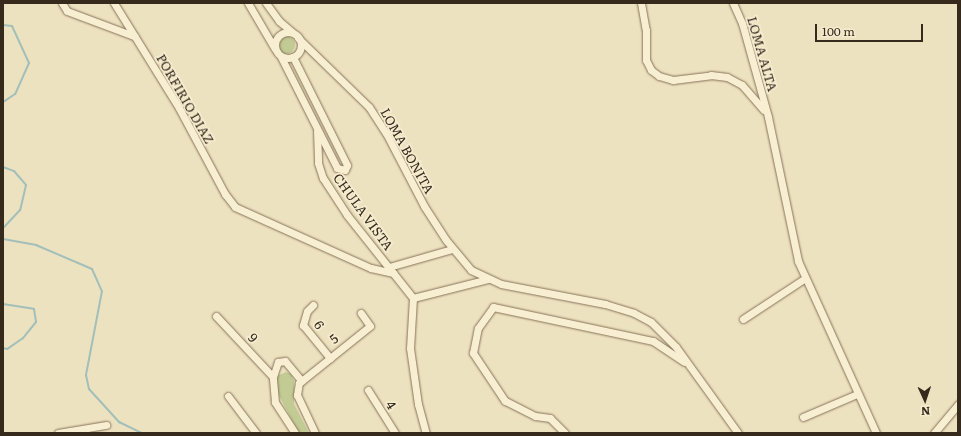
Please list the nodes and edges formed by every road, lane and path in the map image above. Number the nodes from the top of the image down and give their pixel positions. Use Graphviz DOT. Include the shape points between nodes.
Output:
graph roads {
  1 [pos="62,3"];
  2 [pos="114,3"];
  3 [pos="248,3"];
  4 [pos="266,3"];
  5 [pos="641,3"];
  6 [pos="733,3"];
  7 [pos="292,32"];
  8 [pos="134,36"];
  9 [pos="298,38"];
  10 [pos="276,50"];
  11 [pos="281,57"];
  12 [pos="293,57"];
  13 [pos="766,112"];
  14 [pos="317,130"];
  15 [pos="452,249"];
  16 [pos="391,270"];
  17 [pos="488,279"];
  18 [pos="804,279"];
  19 [pos="413,298"];
  20 [pos="313,305"];
  21 [pos="361,313"];
  22 [pos="216,316"];
  23 [pos="743,319"];
  24 [pos="330,358"];
  25 [pos="688,364"];
  26 [pos="273,377"];
  27 [pos="302,381"];
  28 [pos="368,390"];
  29 [pos="857,394"];
  30 [pos="228,396"];
  31 [pos="958,404"];
  32 [pos="803,416"];
  33 [pos="106,425"];
  34 [pos="58,433"];
  35 [pos="256,433"];
  36 [pos="295,433"];
  37 [pos="316,433"];
  38 [pos="395,433"];
  39 [pos="426,433"];
  40 [pos="565,433"];
  41 [pos="738,433"];
  42 [pos="876,433"];
  43 [pos="934,433"];
  1 -- 8 [label="street" via="67,11"];
  2 -- 8 [label="street, PORFIRIO DIAZ"];
  3 -- 10 [label="street"];
  4 -- 7 [label="street" via="279,21"];
  5 -- 13 [label="street, LOMA ALTA" via="646,30 646,60 651,70 659,76 673,80 711,75 728,77 742,85"];
  6 -- 13 [label="street, LOMA ALTA" via="742,23"];
  7 -- 9 [label="street"];
  7 -- 10 [label="street" via="280,34 275,41"];
  8 -- 16 [label="street, PORFIRIO DIAZ" via="235,207 371,268"];
  9 -- 12 [label="street" via="300,47"];
  9 -- 15 [label="street, LOMA BONITA" via="368,107 386,133 424,206"];
  10 -- 11 [label="street"];
  11 -- 12 [label="street"];
  11 -- 14 [label="street"];
  12 -- 14 [label="street" via="347,165 345,170 337,168"];
  13 -- 18 [label="street, LOMA ALTA" via="780,164 798,261"];
  14 -- 16 [label="street, CHULA VISTA" via="318,163 323,178 347,215"];
  15 -- 16 [label="street"];
  15 -- 17 [label="street, LOMA BONITA" via="472,270"];
  16 -- 19 [label="street, CHULA VISTA"];
  17 -- 19 [label="street"];
  17 -- 25 [label="street, LOMA BONITA" via="501,284 605,304 634,313 666,334"];
  18 -- 23 [label="street"];
  18 -- 29 [label="street, LOMA ALTA"];
  19 -- 39 [label="street" via="410,348 416,396"];
  20 -- 24 [label="street, 6" via="306,311 303,325"];
  21 -- 24 [label="street, 5" via="370,326"];
  22 -- 26 [label="street, 9"];
  24 -- 27 [label="street, 5"];
  25 -- 40 [label="street" via="653,341 493,307 478,328 473,353 505,401 535,416 550,418"];
  25 -- 41 [label="street, LOMA BONITA"];
  26 -- 27 [label="street" via="282,360"];
  26 -- 36 [label="street" via="275,402"];
  27 -- 37 [label="street" via="297,395"];
  28 -- 38 [label="street, 4"];
  29 -- 32 [label="street"];
  29 -- 42 [label="street, LOMA ALTA"];
  30 -- 35 [label="street"];
  31 -- 43 [label="street"];
  33 -- 34 [label="street"];
}
